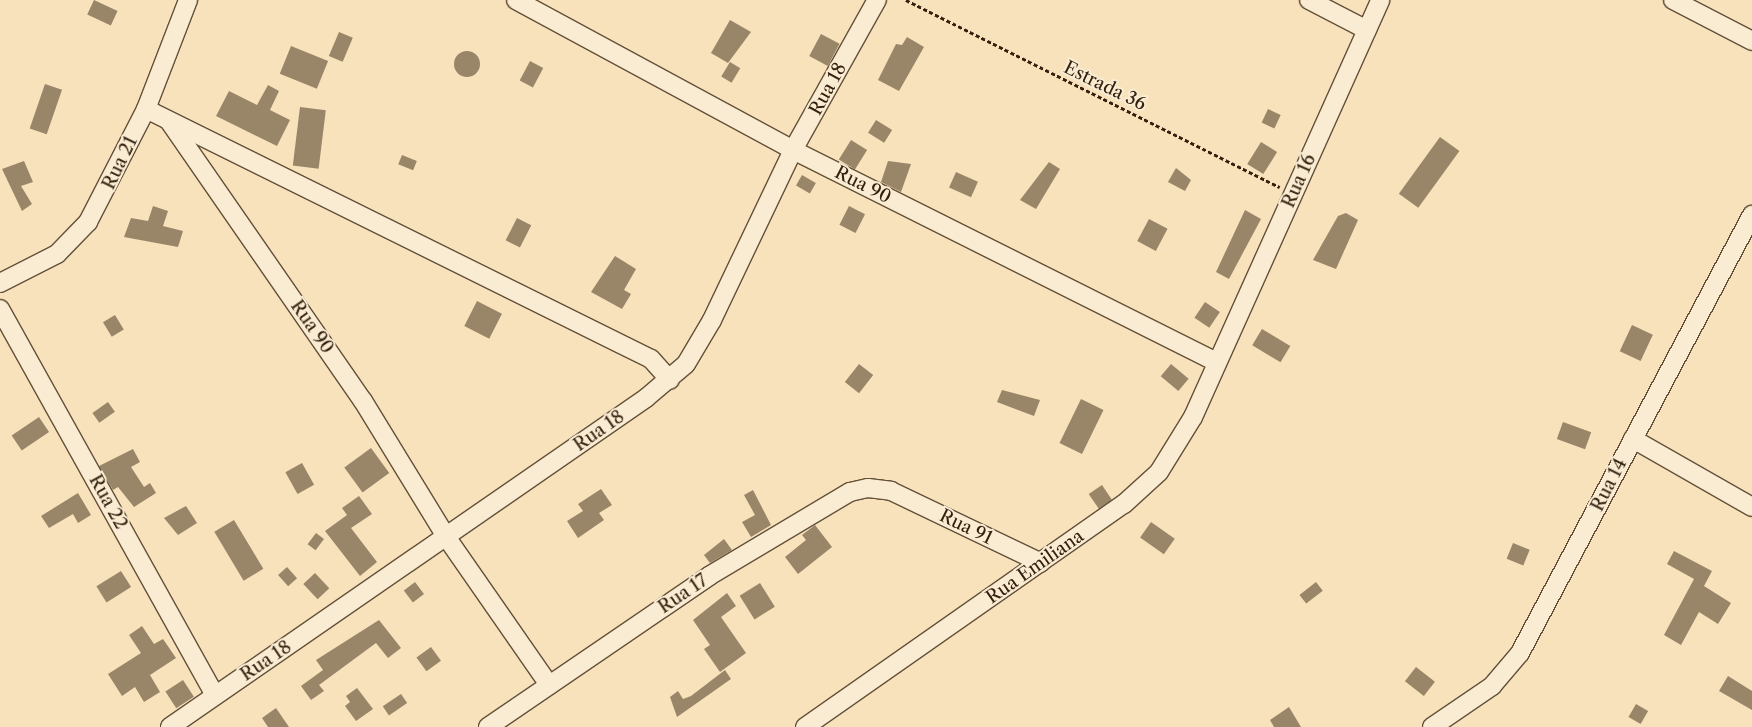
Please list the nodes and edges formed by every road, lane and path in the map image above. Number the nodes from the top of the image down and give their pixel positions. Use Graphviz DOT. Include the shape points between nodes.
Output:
graph roads {
  1 [pos="188,0"];
  2 [pos="516,0"];
  3 [pos="877,0"];
  4 [pos="906,0"];
  5 [pos="1309,0"];
  6 [pos="1380,0"];
  7 [pos="1673,0"];
  8 [pos="1366,30"];
  9 [pos="1752,41"];
  10 [pos="146,109"];
  11 [pos="169,121"];
  12 [pos="793,150"];
  13 [pos="1293,194"];
  14 [pos="1752,215"];
  15 [pos="0,284"];
  16 [pos="0,309"];
  17 [pos="1215,361"];
  18 [pos="670,380"];
  19 [pos="1633,439"];
  20 [pos="891,491"];
  21 [pos="1752,507"];
  22 [pos="447,538"];
  23 [pos="1041,563"];
  24 [pos="549,685"];
  25 [pos="215,695"];
  26 [pos="170,727"];
  27 [pos="488,727"];
  28 [pos="805,727"];
  29 [pos="1432,727"];
  1 -- 10 [label="street, Rua 21"];
  2 -- 12 [label="street, Rua 90"];
  3 -- 12 [label="street, Rua 18"];
  4 -- 13 [label="path, Estrada 36"];
  5 -- 8 [label="street"];
  6 -- 8 [label="street, Rua 16"];
  7 -- 9 [label="street"];
  8 -- 13 [label="street, Rua 16"];
  10 -- 11 [label="street"];
  10 -- 15 [label="street, Rua 21" via="119,170 77,235 39,266"];
  11 -- 18 [label="street" via="651,359"];
  11 -- 22 [label="street, Rua 90" via="363,401"];
  12 -- 17 [label="street, Rua 90"];
  12 -- 18 [label="street, Rua 18" via="701,341"];
  13 -- 17 [label="street, Rua 16"];
  14 -- 19 [label="street, Rua 14"];
  16 -- 25 [label="street, Rua 22"];
  17 -- 23 [label="street, Rua Emiliana" via="1193,417 1159,472 1124,504"];
  18 -- 22 [label="street, Rua 18"];
  19 -- 21 [label="street"];
  19 -- 29 [label="street, Rua 14" via="1520,653 1492,686"];
  20 -- 23 [label="street, Rua 91"];
  20 -- 24 [label="street, Rua 17" via="868,488 830,502 709,576"];
  22 -- 24 [label="street, Rua 90"];
  22 -- 25 [label="street, Rua 18"];
  23 -- 28 [label="street, Rua Emiliana"];
  24 -- 27 [label="street, Rua 17"];
  25 -- 26 [label="street, Rua 18"];
}
